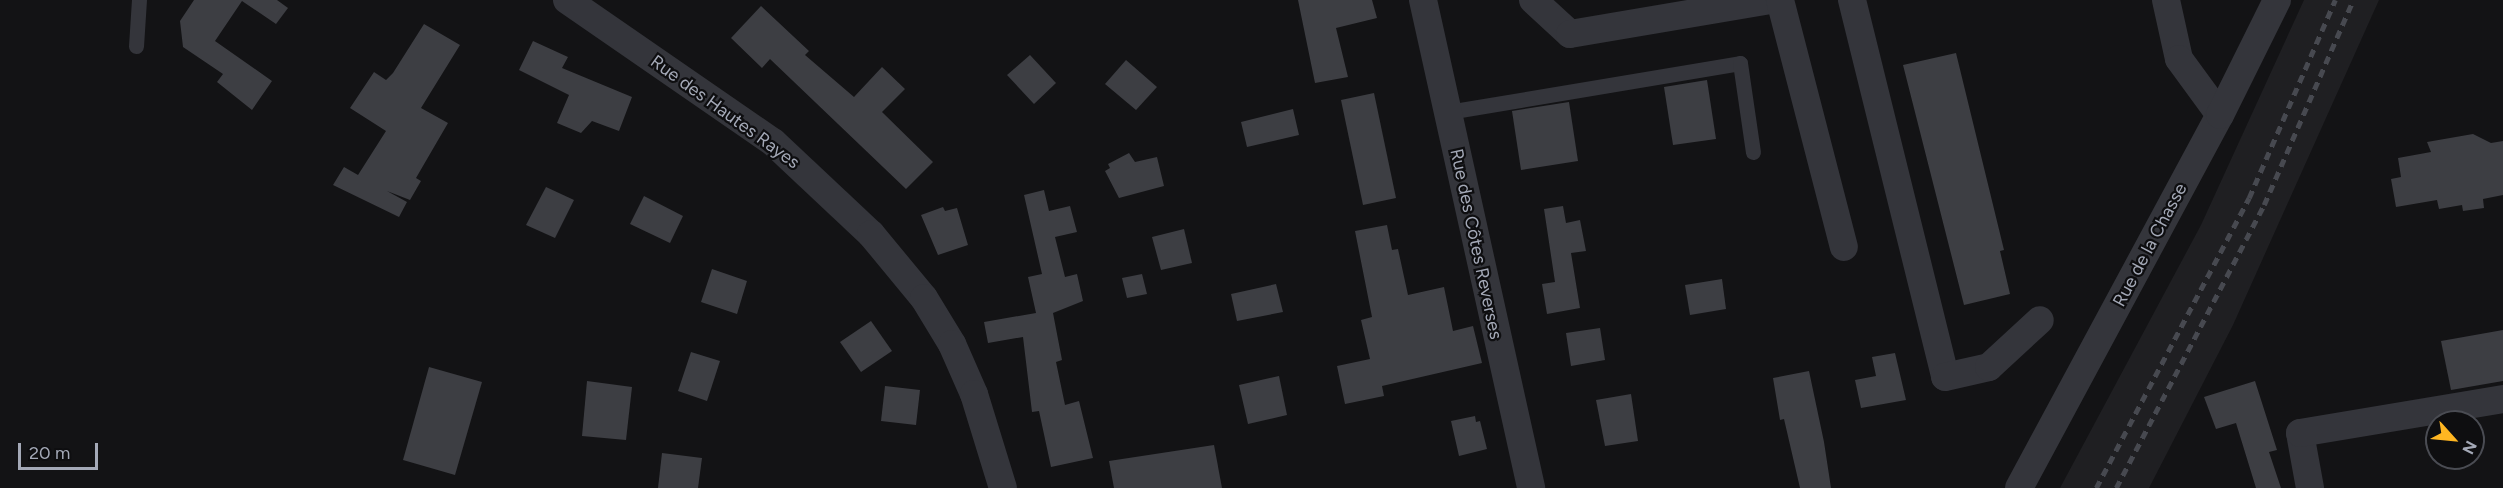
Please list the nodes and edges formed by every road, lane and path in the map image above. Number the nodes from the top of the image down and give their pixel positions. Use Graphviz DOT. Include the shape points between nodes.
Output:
graph roads {
  1 [pos="139,0"];
  2 [pos="567,0"];
  3 [pos="1423,0"];
  4 [pos="1533,0"];
  5 [pos="1772,0"];
  6 [pos="1780,0"];
  7 [pos="1852,0"];
  8 [pos="2166,0"];
  9 [pos="2277,0"];
  10 [pos="1709,6"];
  11 [pos="136,46"];
  12 [pos="1448,112"];
  13 [pos="2220,115"];
  14 [pos="1753,152"];
  15 [pos="1844,247"];
  16 [pos="2040,320"];
  17 [pos="2503,399"];
  18 [pos="1003,488"];
  19 [pos="1531,488"];
  20 [pos="2019,488"];
  21 [pos="2310,488"];
  1 -- 11 [label="lane"];
  2 -- 18 [label="street, Rue des Hautes Rayes" via="772,141 871,234 924,298 952,344 974,394"];
  3 -- 12 [label="street, Rue des Côtes Reverses"];
  4 -- 10 [label="street" via="1570,34"];
  5 -- 10 [label="street"];
  6 -- 15 [label="street"];
  7 -- 16 [label="street" via="1945,377 1989,367"];
  8 -- 13 [label="street" via="2179,59"];
  9 -- 13 [label="street, Rue de la Chasse"];
  12 -- 14 [label="lane" via="1740,63"];
  12 -- 19 [label="street, Rue des Côtes Reverses"];
  13 -- 20 [label="street, Rue de la Chasse"];
  17 -- 21 [label="street" via="2300,433"];
}
